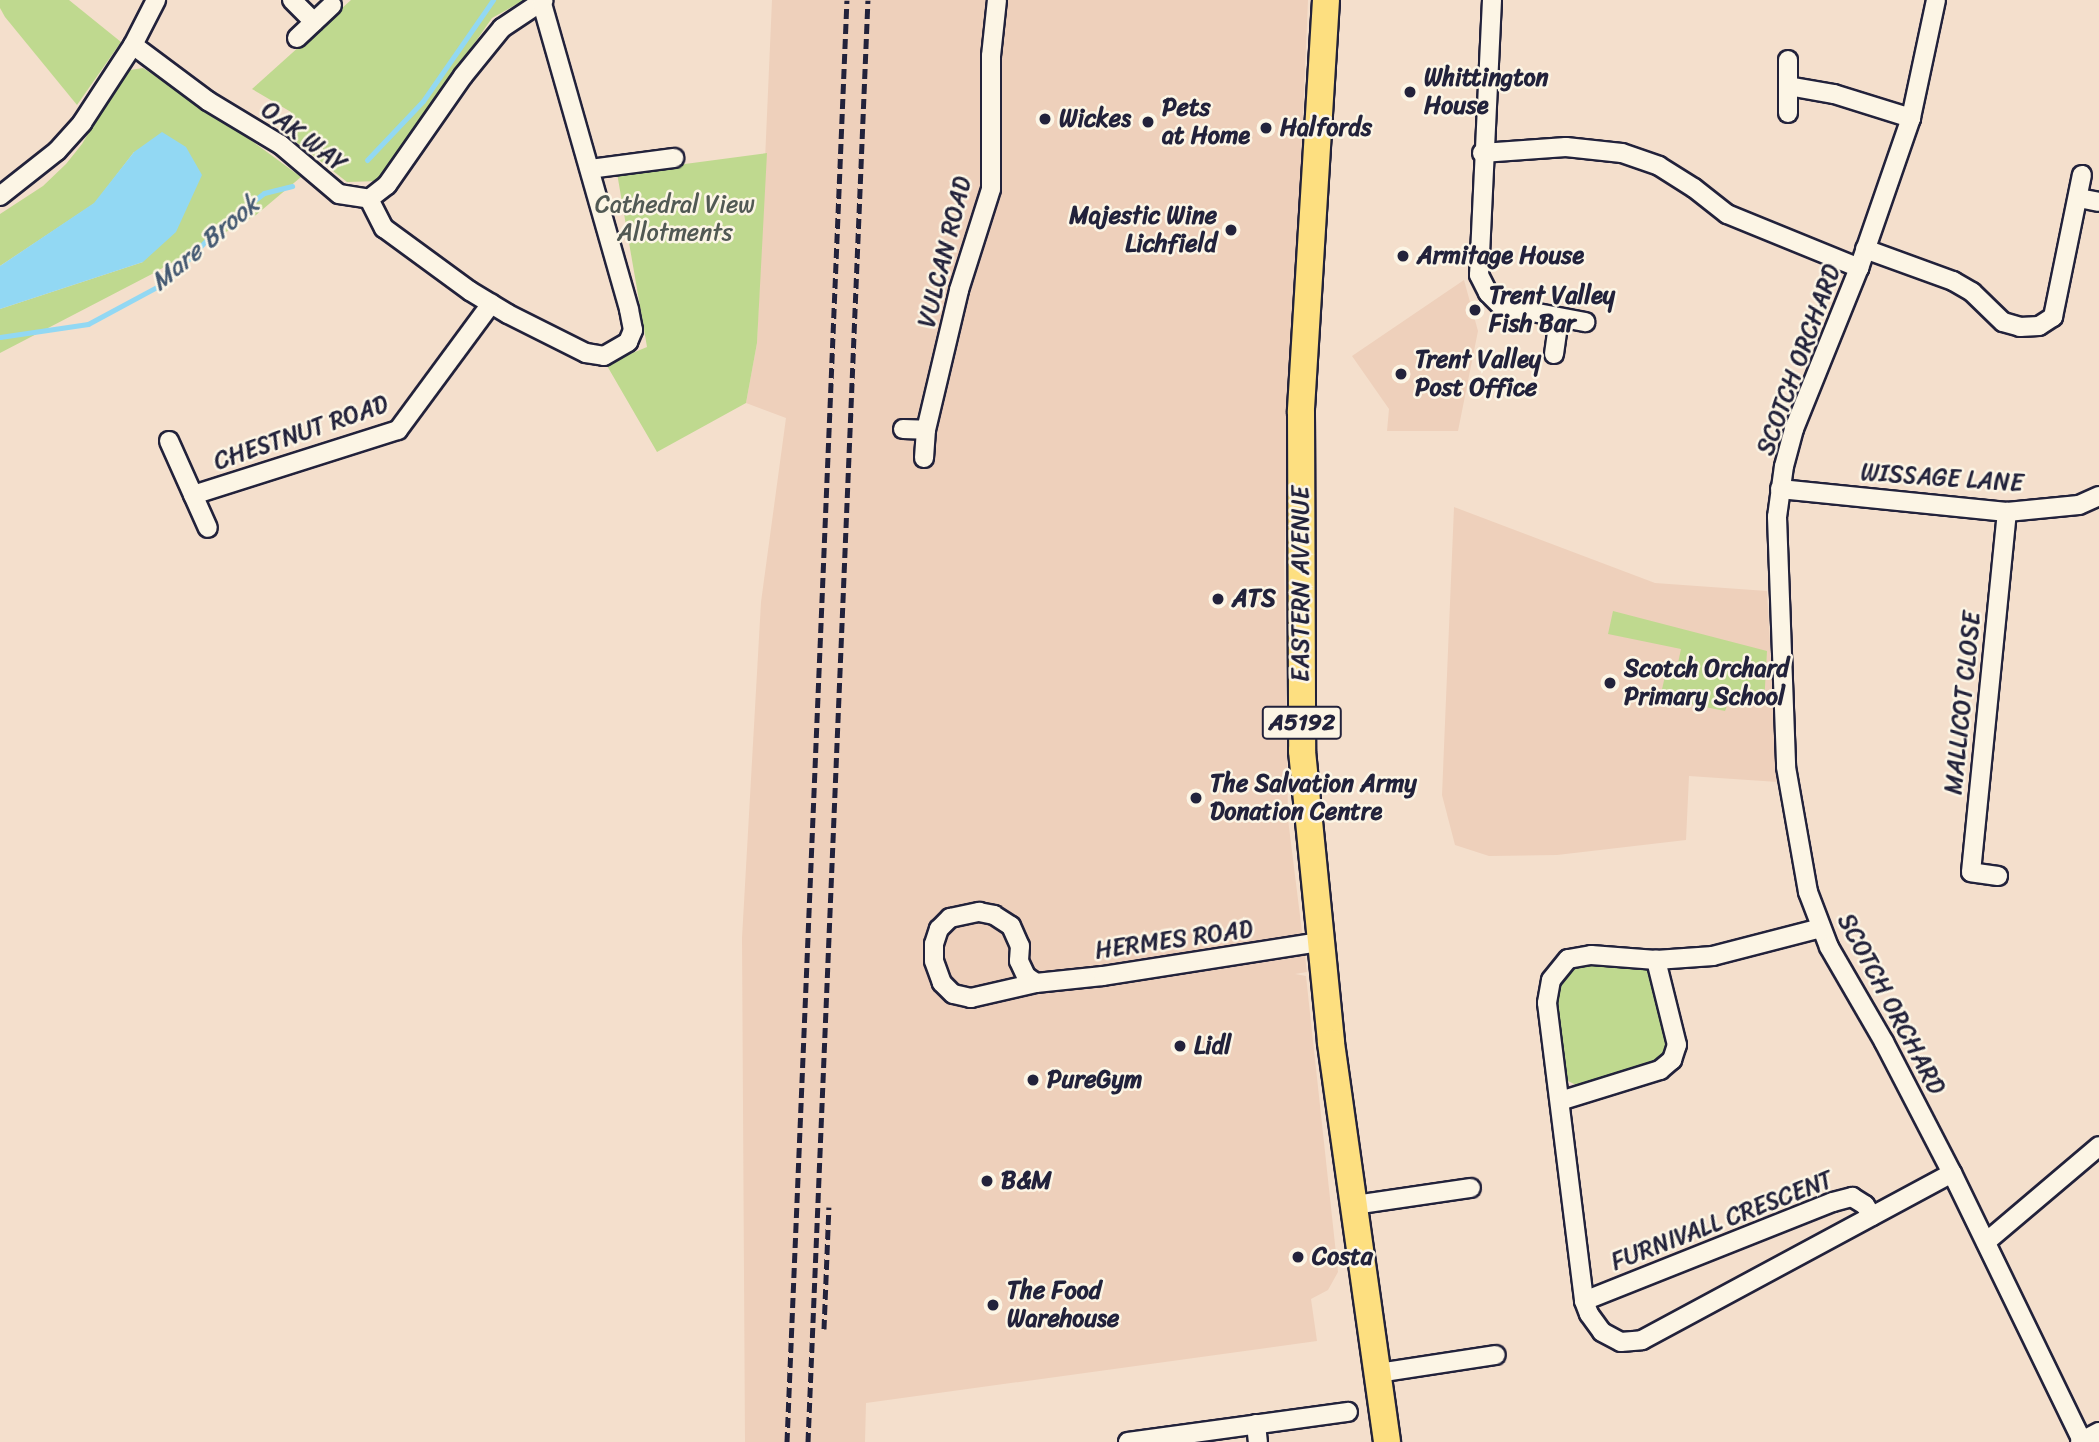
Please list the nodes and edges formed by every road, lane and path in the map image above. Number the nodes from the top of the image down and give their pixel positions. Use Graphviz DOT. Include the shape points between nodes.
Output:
graph roads {
  1 [pos="156,0"];
  2 [pos="292,0"];
  3 [pos="998,0"];
  4 [pos="1326,0"];
  5 [pos="1492,0"];
  6 [pos="1936,0"];
  7 [pos="543,1"];
  8 [pos="332,5"];
  9 [pos="314,22"];
  10 [pos="297,38"];
  11 [pos="133,44"];
  12 [pos="1788,60"];
  13 [pos="1788,86"];
  14 [pos="1788,113"];
  15 [pos="1911,118"];
  16 [pos="1482,153"];
  17 [pos="674,158"];
  18 [pos="590,169"];
  19 [pos="2082,175"];
  20 [pos="0,196"];
  21 [pos="2079,198"];
  22 [pos="369,199"];
  23 [pos="2099,202"];
  24 [pos="1865,249"];
  25 [pos="1859,268"];
  26 [pos="491,303"];
  27 [pos="1559,318"];
  28 [pos="1585,322"];
  29 [pos="1554,354"];
  30 [pos="904,429"];
  31 [pos="926,430"];
  32 [pos="169,441"];
  33 [pos="924,457"];
  34 [pos="1780,489"];
  35 [pos="192,495"];
  36 [pos="2099,496"];
  37 [pos="2007,512"];
  38 [pos="208,528"];
  39 [pos="1998,876"];
  40 [pos="1821,928"];
  41 [pos="1320,942"];
  42 [pos="1656,960"];
  43 [pos="1035,983"];
  44 [pos="1560,1101"];
  45 [pos="2099,1146"];
  46 [pos="1952,1173"];
  47 [pos="1471,1188"];
  48 [pos="1354,1205"];
  49 [pos="1872,1216"];
  50 [pos="1986,1242"];
  51 [pos="1584,1301"];
  52 [pos="1496,1355"];
  53 [pos="1378,1373"];
  54 [pos="1348,1412"];
  55 [pos="2099,1432"];
  56 [pos="1257,1433"];
  57 [pos="2081,1441"];
  58 [pos="1128,1442"];
  59 [pos="1387,1442"];
  1 -- 11 [label="street"];
  2 -- 9 [label="street"];
  3 -- 31 [label="street, VULCAN ROAD" via="991,56 991,189 959,290"];
  4 -- 41 [label="highway, EASTERN AVENUE / A5192" via="1301,411 1302,751"];
  5 -- 16 [label="street"];
  6 -- 15 [label="street, SCOTCH ORCHARD"];
  7 -- 18 [label="street"];
  7 -- 22 [label="street" via="502,27 387,185"];
  8 -- 9 [label="street"];
  9 -- 10 [label="street"];
  11 -- 20 [label="street" via="82,123 57,151"];
  11 -- 22 [label="street, OAK WAY" via="208,101 282,145 339,194"];
  12 -- 13 [label="street"];
  13 -- 14 [label="street"];
  13 -- 15 [label="street" via="1834,93"];
  15 -- 24 [label="street, SCOTCH ORCHARD"];
  16 -- 25 [label="street" via="1566,147 1622,153 1659,166 1727,214"];
  16 -- 27 [label="street" via="1479,275 1501,306"];
  17 -- 18 [label="street"];
  18 -- 26 [label="street" via="629,309 632,330 628,342 604,356 586,353"];
  19 -- 21 [label="street"];
  21 -- 23 [label="street"];
  21 -- 24 [label="street" via="2053,317 2039,326 2003,322 1972,292 1952,281"];
  22 -- 26 [label="street" via="384,228"];
  24 -- 25 [label="street, SCOTCH ORCHARD"];
  25 -- 34 [label="street, SCOTCH ORCHARD" via="1794,429"];
  26 -- 35 [label="street, CHESTNUT ROAD" via="398,430"];
  27 -- 28 [label="street"];
  27 -- 29 [label="street"];
  30 -- 31 [label="street"];
  31 -- 33 [label="street, VULCAN ROAD"];
  32 -- 35 [label="street, CHESTNUT ROAD"];
  34 -- 37 [label="street, WISSAGE LANE"];
  34 -- 40 [label="street, SCOTCH ORCHARD" via="1777,517 1786,767 1804,870"];
  35 -- 38 [label="street, CHESTNUT ROAD"];
  36 -- 37 [label="street, WISSAGE LANE" via="2079,505"];
  37 -- 39 [label="street, MALLICOT CLOSE" via="1971,872"];
  40 -- 42 [label="street, FURNIVALL CRESCENT" via="1713,956"];
  40 -- 46 [label="street, SCOTCH ORCHARD"];
  41 -- 43 [label="street, HERMES ROAD"];
  41 -- 48 [label="highway, EASTERN AVENUE / A5192"];
  42 -- 44 [label="street" via="1677,1045 1672,1060 1660,1070"];
  42 -- 44 [label="street, FURNIVALL CRESCENT" via="1591,955 1568,960 1551,980 1547,1003"];
  43 -- 43 [label="street, HERMES ROAD" via="1019,961 1020,946 1011,926 994,915 979,912 950,918 939,929 934,961 942,983 953,994 971,998"];
  44 -- 51 [label="street, FURNIVALL CRESCENT"];
  45 -- 50 [label="street"];
  46 -- 49 [label="street, FURNIVALL CRESCENT"];
  46 -- 50 [label="street, SCOTCH ORCHARD"];
  47 -- 48 [label="street"];
  48 -- 53 [label="highway, EASTERN AVENUE / A5192"];
  49 -- 51 [label="street, FURNIVALL CRESCENT" via="1852,1198 1833,1202"];
  49 -- 51 [label="street, FURNIVALL CRESCENT" via="1642,1340 1621,1342 1602,1332"];
  50 -- 57 [label="street, SCOTCH ORCHARD"];
  52 -- 53 [label="street"];
  53 -- 59 [label="highway, EASTERN AVENUE / A5192"];
  54 -- 56 [label="street"];
  55 -- 57 [label="street"];
  56 -- 58 [label="street"];
}
